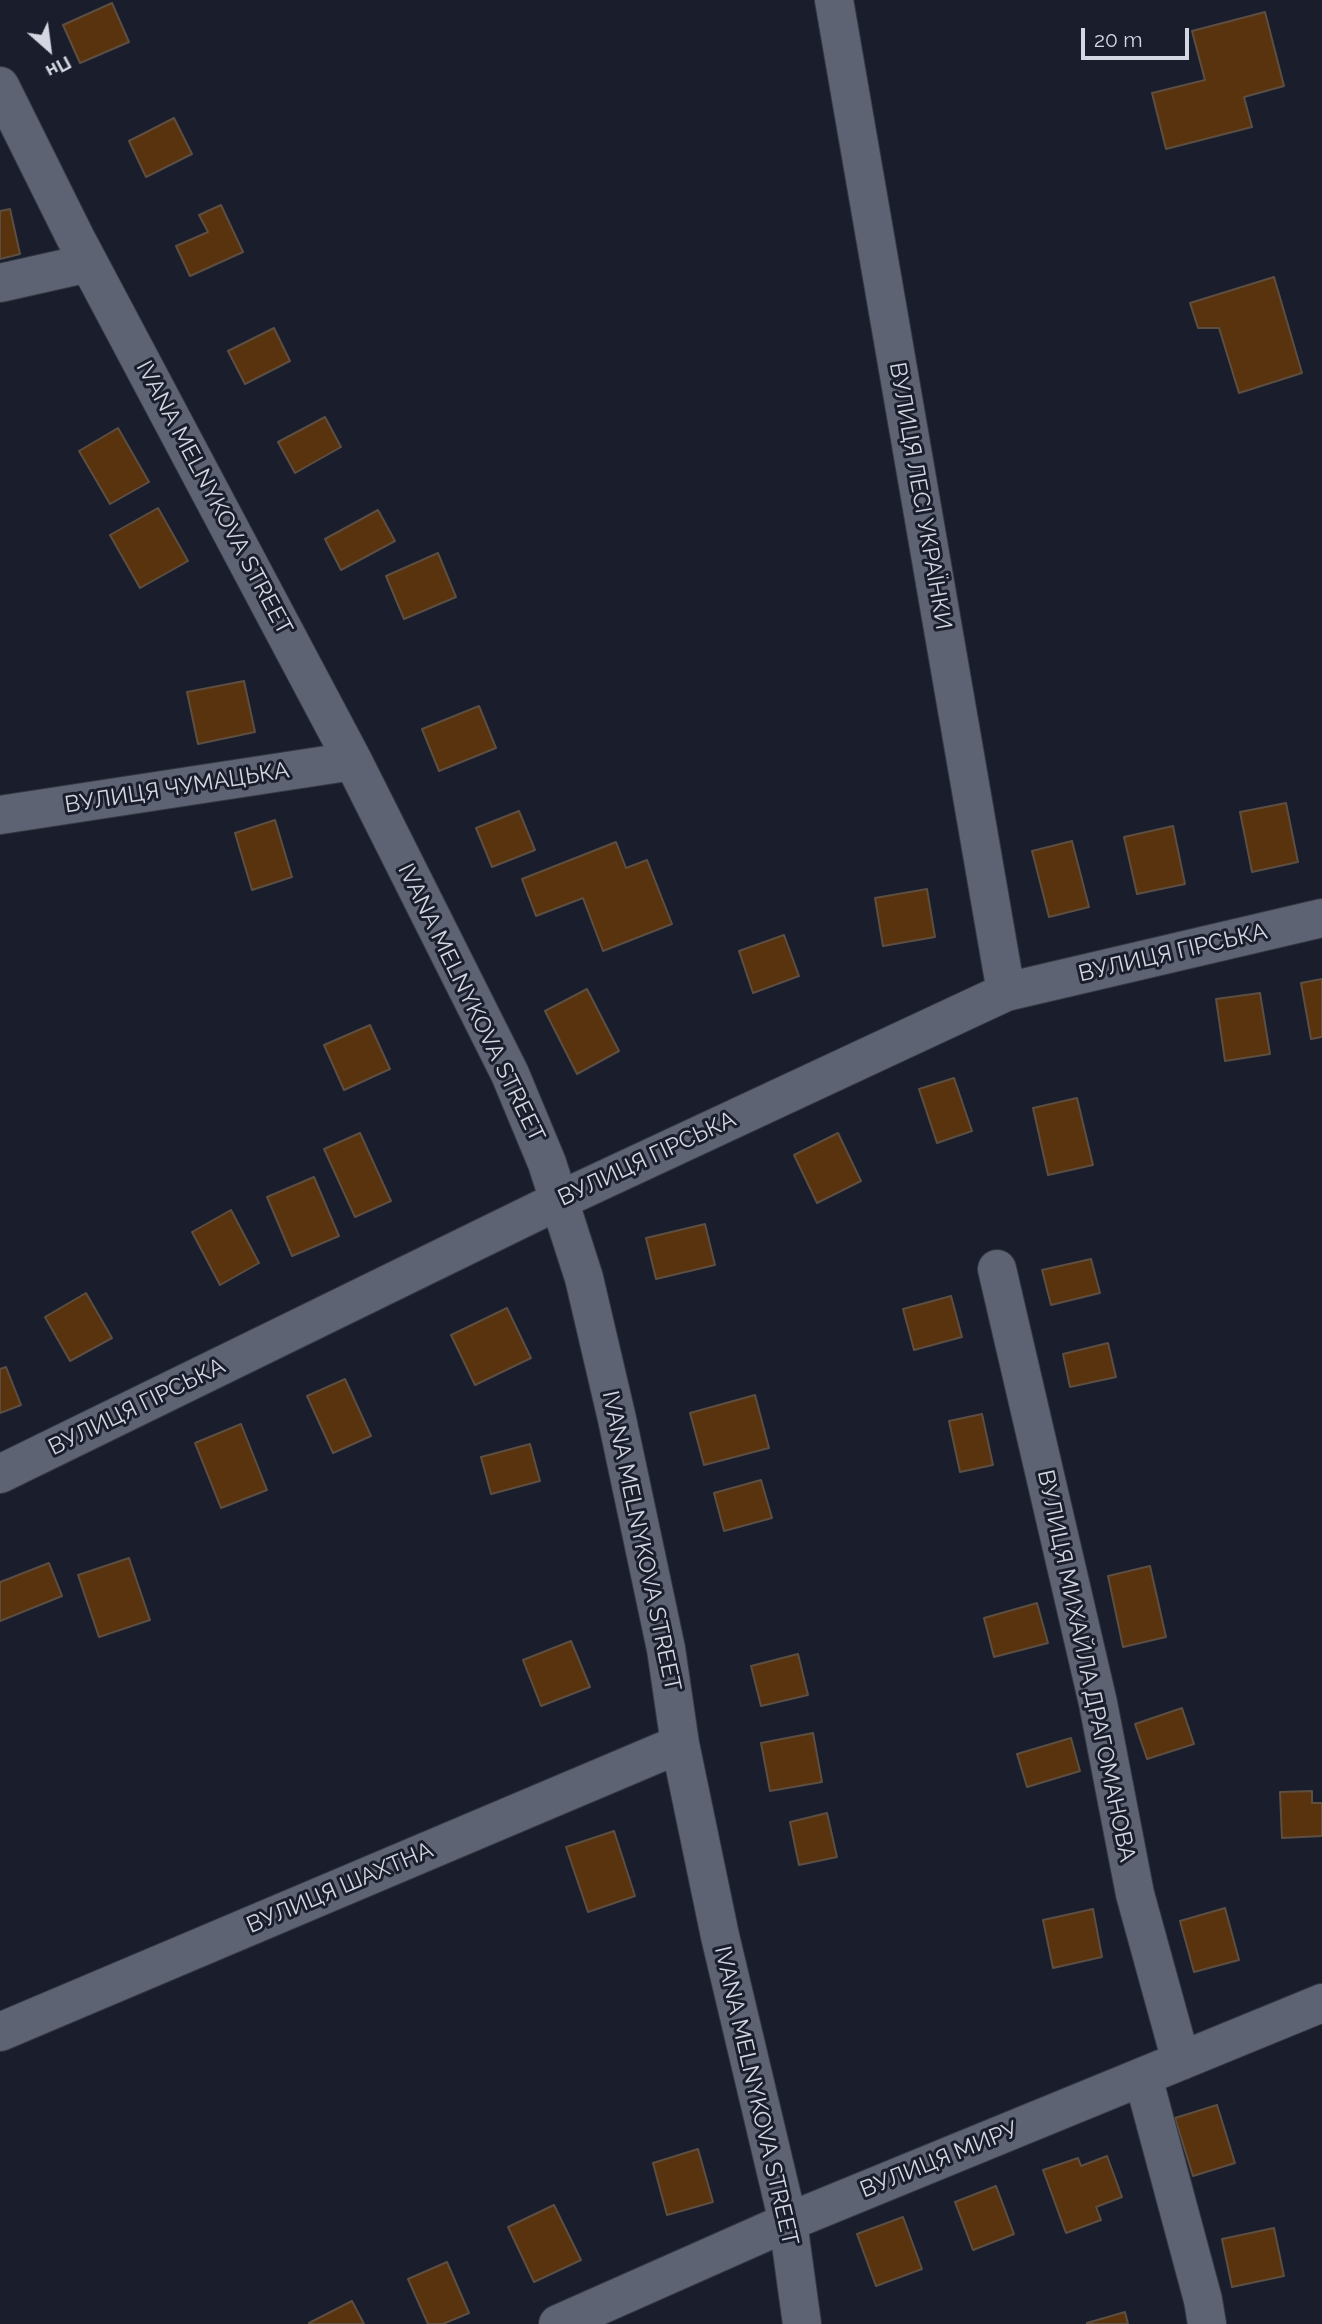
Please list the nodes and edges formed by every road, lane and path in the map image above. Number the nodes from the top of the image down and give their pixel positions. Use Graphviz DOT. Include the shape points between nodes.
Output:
graph roads {
  1 [pos="834,0"];
  2 [pos="0,86"];
  3 [pos="89,263"];
  4 [pos="0,283"];
  5 [pos="353,761"];
  6 [pos="0,815"];
  7 [pos="1322,918"];
  8 [pos="1006,992"];
  9 [pos="558,1201"];
  10 [pos="997,1269"];
  11 [pos="0,1474"];
  12 [pos="680,1744"];
  13 [pos="1322,2003"];
  14 [pos="0,2032"];
  15 [pos="1181,2061"];
  16 [pos="1143,2077"];
  17 [pos="788,2222"];
  18 [pos="558,2324"];
  19 [pos="802,2324"];
  20 [pos="1207,2324"];
  1 -- 8 [label="street, ВУЛИЦЯ ЛЕСІ УКРАЇНКИ"];
  2 -- 3 [label="street, IVANA MELNYKOVA STREET"];
  3 -- 4 [label="street"];
  3 -- 5 [label="street, IVANA MELNYKOVA STREET"];
  5 -- 6 [label="street, ВУЛИЦЯ ЧУМАЦЬКА"];
  5 -- 9 [label="street, IVANA MELNYKOVA STREET" via="510,1074"];
  7 -- 8 [label="street, ВУЛИЦЯ ГІРСЬКА"];
  8 -- 9 [label="street, ВУЛИЦЯ ГІРСЬКА"];
  9 -- 11 [label="street, ВУЛИЦЯ ГІРСЬКА"];
  9 -- 12 [label="street, IVANA MELNYKOVA STREET" via="584,1278 617,1419 666,1649"];
  10 -- 15 [label="street, ВУЛИЦЯ МИХАЙЛА ДРАГОМАНОВА" via="1098,1703 1135,1894"];
  12 -- 14 [label="street, ВУЛИЦЯ ШАХТНА"];
  12 -- 17 [label="street, IVANA MELNYKOVA STREET"];
  13 -- 15 [label="street, ВУЛИЦЯ МИРУ"];
  15 -- 16 [label="street, ВУЛИЦЯ МИРУ"];
  16 -- 17 [label="street, ВУЛИЦЯ МИРУ"];
  16 -- 20 [label="street"];
  17 -- 18 [label="street, ВУЛИЦЯ МИРУ"];
  17 -- 19 [label="street, IVANA MELNYKOVA STREET"];
}
